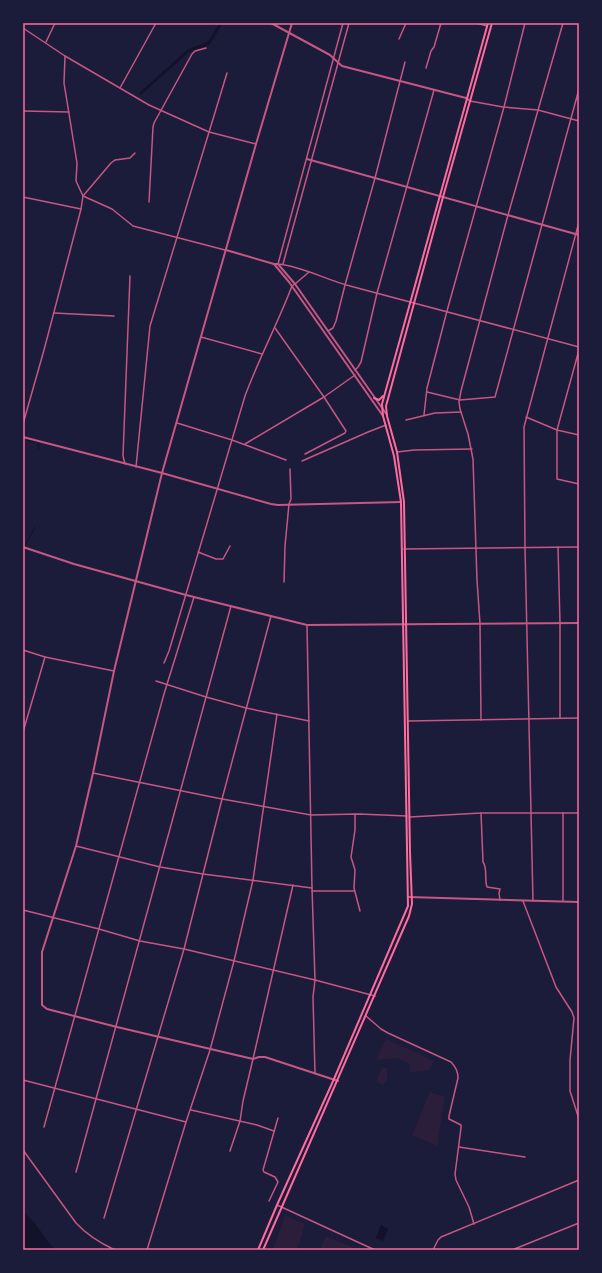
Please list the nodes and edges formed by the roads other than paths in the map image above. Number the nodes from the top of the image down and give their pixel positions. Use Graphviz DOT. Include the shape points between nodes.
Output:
graph roads {
  1 [pos="55,23"];
  2 [pos="156,23"];
  3 [pos="271,23"];
  4 [pos="292,23"];
  5 [pos="343,23"];
  6 [pos="349,23"];
  7 [pos="406,23"];
  8 [pos="441,23"];
  9 [pos="476,23"];
  10 [pos="488,23"];
  11 [pos="492,23"];
  12 [pos="525,23"];
  13 [pos="563,23"];
  14 [pos="487,26"];
  15 [pos="23,28"];
  16 [pos="289,33"];
  17 [pos="399,40"];
  18 [pos="46,42"];
  19 [pos="206,48"];
  20 [pos="65,56"];
  21 [pos="334,58"];
  22 [pos="405,62"];
  23 [pos="338,63"];
  24 [pos="426,68"];
  25 [pos="227,73"];
  26 [pos="400,82"];
  27 [pos="120,88"];
  28 [pos="579,89"];
  29 [pos="434,90"];
  30 [pos="466,98"];
  31 [pos="470,101"];
  32 [pos="504,108"];
  33 [pos="161,110"];
  34 [pos="538,110"];
  35 [pos="23,111"];
  36 [pos="70,112"];
  37 [pos="570,118"];
  38 [pos="579,121"];
  39 [pos="209,132"];
  40 [pos="256,144"];
  41 [pos="135,153"];
  42 [pos="306,158"];
  43 [pos="312,160"];
  44 [pos="375,178"];
  45 [pos="407,187"];
  46 [pos="83,196"];
  47 [pos="440,196"];
  48 [pos="23,197"];
  49 [pos="443,197"];
  50 [pos="149,202"];
  51 [pos="476,206"];
  52 [pos="81,209"];
  53 [pos="508,215"];
  54 [pos="579,222"];
  55 [pos="542,224"];
  56 [pos="576,234"];
  57 [pos="579,234"];
  58 [pos="176,238"];
  59 [pos="226,250"];
  60 [pos="274,264"];
  61 [pos="278,264"];
  62 [pos="283,264"];
  63 [pos="309,272"];
  64 [pos="130,276"];
  65 [pos="296,284"];
  66 [pos="345,284"];
  67 [pos="292,286"];
  68 [pos="377,293"];
  69 [pos="410,302"];
  70 [pos="414,303"];
  71 [pos="447,311"];
  72 [pos="53,313"];
  73 [pos="114,316"];
  74 [pos="480,321"];
  75 [pos="275,328"];
  76 [pos="514,330"];
  77 [pos="328,331"];
  78 [pos="201,337"];
  79 [pos="548,339"];
  80 [pos="579,349"];
  81 [pos="262,354"];
  82 [pos="355,370"];
  83 [pos="355,375"];
  84 [pos="427,392"];
  85 [pos="385,394"];
  86 [pos="324,397"];
  87 [pos="374,398"];
  88 [pos="460,400"];
  89 [pos="382,408"];
  90 [pos="461,412"];
  91 [pos="424,415"];
  92 [pos="383,416"];
  93 [pos="387,416"];
  94 [pos="526,417"];
  95 [pos="406,420"];
  96 [pos="177,423"];
  97 [pos="23,424"];
  98 [pos="386,425"];
  99 [pos="556,430"];
  100 [pos="579,435"];
  101 [pos="23,437"];
  102 [pos="232,440"];
  103 [pos="245,444"];
  104 [pos="472,449"];
  105 [pos="305,454"];
  106 [pos="398,454"];
  107 [pos="394,456"];
  108 [pos="286,460"];
  109 [pos="302,461"];
  110 [pos="125,464"];
  111 [pos="136,467"];
  112 [pos="290,469"];
  113 [pos="162,473"];
  114 [pos="579,484"];
  115 [pos="217,488"];
  116 [pos="403,502"];
  117 [pos="289,504"];
  118 [pos="230,546"];
  119 [pos="579,546"];
  120 [pos="558,547"];
  121 [pos="23,548"];
  122 [pos="525,548"];
  123 [pos="404,549"];
  124 [pos="476,549"];
  125 [pos="198,552"];
  126 [pos="136,581"];
  127 [pos="284,582"];
  128 [pos="186,595"];
  129 [pos="194,597"];
  130 [pos="231,606"];
  131 [pos="271,616"];
  132 [pos="579,622"];
  133 [pos="560,623"];
  134 [pos="480,624"];
  135 [pos="527,624"];
  136 [pos="308,625"];
  137 [pos="403,625"];
  138 [pos="407,625"];
  139 [pos="23,650"];
  140 [pos="45,657"];
  141 [pos="164,664"];
  142 [pos="114,671"];
  143 [pos="156,681"];
  144 [pos="167,684"];
  145 [pos="206,697"];
  146 [pos="246,708"];
  147 [pos="277,714"];
  148 [pos="560,718"];
  149 [pos="579,718"];
  150 [pos="529,719"];
  151 [pos="481,720"];
  152 [pos="309,721"];
  153 [pos="408,721"];
  154 [pos="23,732"];
  155 [pos="93,773"];
  156 [pos="140,783"];
  157 [pos="181,791"];
  158 [pos="222,799"];
  159 [pos="263,807"];
  160 [pos="579,812"];
  161 [pos="481,813"];
  162 [pos="531,813"];
  163 [pos="563,813"];
  164 [pos="355,814"];
  165 [pos="311,815"];
  166 [pos="408,816"];
  167 [pos="76,846"];
  168 [pos="119,857"];
  169 [pos="160,867"];
  170 [pos="203,874"];
  171 [pos="253,880"];
  172 [pos="293,885"];
  173 [pos="312,888"];
  174 [pos="312,891"];
  175 [pos="354,891"];
  176 [pos="408,897"];
  177 [pos="412,897"];
  178 [pos="500,900"];
  179 [pos="523,901"];
  180 [pos="533,901"];
  181 [pos="563,902"];
  182 [pos="579,902"];
  183 [pos="23,910"];
  184 [pos="360,911"];
  185 [pos="54,918"];
  186 [pos="99,929"];
  187 [pos="140,941"];
  188 [pos="184,949"];
  189 [pos="234,961"];
  190 [pos="274,970"];
  191 [pos="315,980"];
  192 [pos="370,994"];
  193 [pos="375,996"];
  194 [pos="75,1016"];
  195 [pos="366,1016"];
  196 [pos="117,1027"];
  197 [pos="158,1037"];
  198 [pos="210,1050"];
  199 [pos="253,1060"];
  200 [pos="315,1073"];
  201 [pos="334,1079"];
  202 [pos="23,1080"];
  203 [pos="338,1081"];
  204 [pos="55,1088"];
  205 [pos="96,1099"];
  206 [pos="136,1109"];
  207 [pos="190,1110"];
  208 [pos="278,1118"];
  209 [pos="579,1119"];
  210 [pos="240,1121"];
  211 [pos="186,1122"];
  212 [pos="44,1128"];
  213 [pos="274,1131"];
  214 [pos="458,1147"];
  215 [pos="23,1150"];
  216 [pos="230,1151"];
  217 [pos="524,1157"];
  218 [pos="76,1172"];
  219 [pos="579,1180"];
  220 [pos="269,1201"];
  221 [pos="277,1205"];
  222 [pos="281,1207"];
  223 [pos="104,1218"];
  224 [pos="579,1223"];
  225 [pos="474,1224"];
  226 [pos="115,1250"];
  227 [pos="147,1250"];
  228 [pos="258,1250"];
  229 [pos="263,1250"];
  230 [pos="374,1250"];
  231 [pos="434,1250"];
  232 [pos="512,1250"];
  1 -- 18 [label="street"];
  2 -- 27 [label="street"];
  3 -- 16 [label="street"];
  4 -- 16 [label="street"];
  5 -- 21 [label="street"];
  6 -- 23 [label="street"];
  7 -- 17 [label="street"];
  8 -- 24 [label="street"];
  9 -- 14 [label="street"];
  10 -- 14 [label="main road"];
  11 -- 31 [label="main road"];
  12 -- 32 [label="street"];
  13 -- 34 [label="street"];
  14 -- 30 [label="main road"];
  15 -- 18 [label="street"];
  16 -- 21 [label="street"];
  16 -- 40 [label="street"];
  18 -- 20 [label="street"];
  19 -- 33 [label="street" via="192,54"];
  20 -- 27 [label="street"];
  20 -- 36 [label="street" via="64,83"];
  21 -- 23 [label="street"];
  21 -- 42 [label="street"];
  22 -- 26 [label="street"];
  23 -- 26 [label="street"];
  23 -- 43 [label="street"];
  25 -- 39 [label="street"];
  26 -- 29 [label="street"];
  26 -- 44 [label="street"];
  27 -- 33 [label="street"];
  28 -- 37 [label="street"];
  29 -- 30 [label="street"];
  29 -- 45 [label="street"];
  30 -- 31 [label="street"];
  30 -- 47 [label="main road"];
  31 -- 32 [label="street"];
  31 -- 49 [label="main road"];
  32 -- 34 [label="street"];
  32 -- 51 [label="street"];
  33 -- 39 [label="street"];
  33 -- 50 [label="street" via="153,127"];
  34 -- 37 [label="street"];
  34 -- 53 [label="street"];
  35 -- 36 [label="street"];
  36 -- 46 [label="street" via="77,163 76,181"];
  37 -- 38 [label="street"];
  37 -- 55 [label="street"];
  39 -- 40 [label="street"];
  39 -- 58 [label="street"];
  40 -- 59 [label="street"];
  41 -- 46 [label="street" via="130,158 111,163"];
  42 -- 43 [label="street"];
  42 -- 61 [label="street"];
  43 -- 44 [label="street"];
  43 -- 62 [label="street"];
  44 -- 45 [label="street"];
  44 -- 66 [label="street"];
  45 -- 47 [label="street"];
  45 -- 68 [label="street"];
  46 -- 52 [label="street"];
  46 -- 58 [label="street" via="112,209 130,225"];
  47 -- 49 [label="street"];
  47 -- 69 [label="main road"];
  48 -- 52 [label="street"];
  49 -- 51 [label="street"];
  49 -- 70 [label="main road"];
  51 -- 53 [label="street"];
  51 -- 71 [label="street"];
  52 -- 72 [label="street"];
  53 -- 55 [label="street"];
  53 -- 74 [label="street"];
  54 -- 56 [label="street"];
  55 -- 56 [label="street"];
  55 -- 76 [label="street"];
  56 -- 57 [label="street"];
  56 -- 79 [label="street"];
  58 -- 59 [label="street"];
  58 -- 111 [label="street" via="150,326"];
  59 -- 60 [label="street"];
  59 -- 78 [label="street"];
  60 -- 61 [label="street"];
  60 -- 67 [label="street"];
  61 -- 62 [label="street"];
  61 -- 65 [label="street"];
  62 -- 63 [label="street"];
  63 -- 65 [label="street"];
  63 -- 66 [label="street"];
  64 -- 110 [label="street" via="123,456"];
  65 -- 67 [label="street"];
  65 -- 77 [label="street"];
  66 -- 68 [label="street"];
  66 -- 77 [label="street" via="336,321 333,328"];
  67 -- 75 [label="street"];
  67 -- 83 [label="street"];
  68 -- 69 [label="street"];
  68 -- 82 [label="street" via="361,362"];
  69 -- 70 [label="street"];
  69 -- 85 [label="main road"];
  70 -- 71 [label="street"];
  70 -- 93 [label="main road" via="387,403"];
  71 -- 74 [label="street"];
  71 -- 84 [label="street"];
  72 -- 73 [label="street"];
  72 -- 97 [label="street"];
  74 -- 76 [label="street"];
  74 -- 88 [label="street"];
  75 -- 81 [label="street"];
  75 -- 86 [label="street"];
  76 -- 79 [label="street"];
  76 -- 88 [label="street" via="495,397"];
  77 -- 82 [label="street"];
  78 -- 81 [label="street"];
  78 -- 96 [label="street"];
  79 -- 80 [label="street"];
  79 -- 94 [label="street"];
  80 -- 99 [label="street"];
  81 -- 102 [label="street" via="245,396"];
  82 -- 87 [label="street"];
  83 -- 86 [label="street"];
  83 -- 92 [label="street"];
  84 -- 88 [label="street"];
  84 -- 91 [label="street"];
  85 -- 87 [label="main road" via="380,400"];
  85 -- 89 [label="main road"];
  86 -- 103 [label="street"];
  86 -- 105 [label="street" via="346,432"];
  87 -- 89 [label="street"];
  88 -- 90 [label="street"];
  89 -- 92 [label="main road"];
  89 -- 93 [label="street"];
  90 -- 91 [label="street"];
  90 -- 104 [label="street"];
  91 -- 95 [label="street"];
  92 -- 98 [label="main road"];
  93 -- 106 [label="main road"];
  94 -- 99 [label="street"];
  94 -- 122 [label="street"];
  96 -- 102 [label="street"];
  96 -- 113 [label="street"];
  98 -- 107 [label="main road"];
  98 -- 109 [label="street"];
  99 -- 100 [label="street"];
  99 -- 114 [label="street" via="557,478"];
  101 -- 110 [label="street"];
  102 -- 103 [label="street"];
  102 -- 115 [label="street"];
  103 -- 108 [label="street"];
  104 -- 106 [label="street" via="414,450"];
  104 -- 124 [label="street"];
  106 -- 107 [label="main road"];
  106 -- 116 [label="main road"];
  107 -- 116 [label="main road"];
  110 -- 111 [label="street"];
  111 -- 113 [label="street"];
  112 -- 117 [label="street"];
  113 -- 115 [label="street"];
  113 -- 126 [label="street"];
  115 -- 117 [label="street" via="271,504"];
  115 -- 125 [label="street"];
  116 -- 117 [label="street"];
  116 -- 123 [label="main road"];
  117 -- 127 [label="street"];
  118 -- 125 [label="street" via="223,559"];
  119 -- 120 [label="street"];
  120 -- 122 [label="street"];
  120 -- 133 [label="street"];
  121 -- 126 [label="street"];
  122 -- 124 [label="street"];
  122 -- 135 [label="street"];
  123 -- 124 [label="street"];
  123 -- 137 [label="main road"];
  123 -- 138 [label="main road"];
  124 -- 134 [label="street"];
  125 -- 128 [label="street"];
  126 -- 128 [label="street"];
  126 -- 142 [label="street"];
  128 -- 129 [label="street"];
  128 -- 141 [label="street"];
  129 -- 130 [label="street"];
  129 -- 144 [label="street"];
  130 -- 131 [label="street"];
  130 -- 145 [label="street"];
  131 -- 136 [label="street"];
  131 -- 146 [label="street"];
  132 -- 133 [label="street"];
  133 -- 135 [label="street"];
  133 -- 148 [label="street"];
  134 -- 135 [label="street"];
  134 -- 138 [label="street"];
  134 -- 151 [label="street"];
  135 -- 150 [label="street"];
  136 -- 137 [label="street"];
  136 -- 152 [label="street"];
  137 -- 138 [label="street"];
  137 -- 166 [label="main road"];
  138 -- 153 [label="main road"];
  139 -- 140 [label="street"];
  140 -- 142 [label="street"];
  140 -- 154 [label="street"];
  142 -- 155 [label="street"];
  143 -- 144 [label="street"];
  144 -- 145 [label="street"];
  144 -- 156 [label="street"];
  145 -- 146 [label="street"];
  145 -- 157 [label="street"];
  146 -- 147 [label="street"];
  146 -- 158 [label="street"];
  147 -- 152 [label="street"];
  147 -- 159 [label="street"];
  148 -- 149 [label="street"];
  148 -- 150 [label="street"];
  150 -- 151 [label="street"];
  150 -- 162 [label="street"];
  151 -- 153 [label="street"];
  152 -- 165 [label="street"];
  153 -- 166 [label="main road"];
  155 -- 156 [label="street"];
  155 -- 167 [label="street"];
  156 -- 157 [label="street"];
  156 -- 168 [label="street"];
  157 -- 158 [label="street"];
  157 -- 169 [label="street"];
  158 -- 159 [label="street"];
  158 -- 170 [label="street"];
  159 -- 165 [label="street"];
  159 -- 171 [label="street"];
  160 -- 163 [label="street"];
  161 -- 162 [label="street"];
  161 -- 166 [label="street"];
  161 -- 178 [label="street" via="486,883 488,887 500,888"];
  162 -- 163 [label="street"];
  162 -- 180 [label="street"];
  163 -- 181 [label="street"];
  164 -- 165 [label="street"];
  164 -- 166 [label="street"];
  164 -- 175 [label="street" via="351,857 355,870"];
  165 -- 173 [label="street"];
  166 -- 176 [label="main road"];
  166 -- 177 [label="main road"];
  167 -- 168 [label="street"];
  167 -- 185 [label="street"];
  168 -- 169 [label="street"];
  168 -- 186 [label="street"];
  169 -- 170 [label="street"];
  169 -- 187 [label="street"];
  170 -- 171 [label="street"];
  170 -- 188 [label="street"];
  171 -- 172 [label="street"];
  171 -- 189 [label="street"];
  172 -- 173 [label="street"];
  172 -- 190 [label="street"];
  173 -- 174 [label="street"];
  174 -- 175 [label="street"];
  174 -- 191 [label="street"];
  175 -- 184 [label="street"];
  176 -- 177 [label="street"];
  176 -- 192 [label="main road" via="406,912"];
  177 -- 178 [label="street"];
  177 -- 193 [label="main road" via="409,916"];
  178 -- 179 [label="street"];
  179 -- 180 [label="street"];
  179 -- 209 [label="street" via="556,987 574,1018 570,1092"];
  180 -- 181 [label="street"];
  181 -- 182 [label="street"];
  183 -- 185 [label="street"];
  185 -- 186 [label="street"];
  185 -- 194 [label="street" via="42,952 42,1005"];
  186 -- 187 [label="street"];
  186 -- 194 [label="street"];
  187 -- 188 [label="street"];
  187 -- 196 [label="street"];
  188 -- 189 [label="street"];
  188 -- 197 [label="street"];
  189 -- 190 [label="street"];
  189 -- 198 [label="street"];
  190 -- 191 [label="street"];
  190 -- 199 [label="street"];
  191 -- 192 [label="street"];
  191 -- 200 [label="street"];
  192 -- 193 [label="street"];
  192 -- 201 [label="main road"];
  193 -- 195 [label="main road"];
  194 -- 196 [label="street"];
  194 -- 204 [label="street"];
  195 -- 203 [label="main road"];
  195 -- 214 [label="street" via="388,1034 456,1066 458,1078 449,1119 461,1125"];
  196 -- 197 [label="street"];
  196 -- 205 [label="street"];
  197 -- 198 [label="street"];
  197 -- 206 [label="street"];
  198 -- 199 [label="street"];
  198 -- 207 [label="street"];
  199 -- 200 [label="street" via="265,1057"];
  199 -- 210 [label="street"];
  200 -- 201 [label="street"];
  201 -- 203 [label="street"];
  201 -- 221 [label="main road"];
  202 -- 204 [label="street"];
  203 -- 222 [label="main road"];
  204 -- 205 [label="street"];
  204 -- 212 [label="street"];
  205 -- 206 [label="street"];
  205 -- 218 [label="street"];
  206 -- 211 [label="street"];
  206 -- 223 [label="street"];
  207 -- 210 [label="street"];
  207 -- 211 [label="street"];
  208 -- 213 [label="street"];
  210 -- 213 [label="street"];
  210 -- 216 [label="street"];
  211 -- 227 [label="street"];
  213 -- 220 [label="street" via="263,1170 275,1177 278,1182"];
  214 -- 217 [label="street"];
  214 -- 225 [label="street" via="456,1180"];
  215 -- 226 [label="street" via="85,1233"];
  219 -- 225 [label="street"];
  221 -- 222 [label="street"];
  221 -- 228 [label="main road"];
  222 -- 229 [label="main road"];
  222 -- 230 [label="street"];
  224 -- 232 [label="street"];
  225 -- 231 [label="street" via="442,1237"];
}
